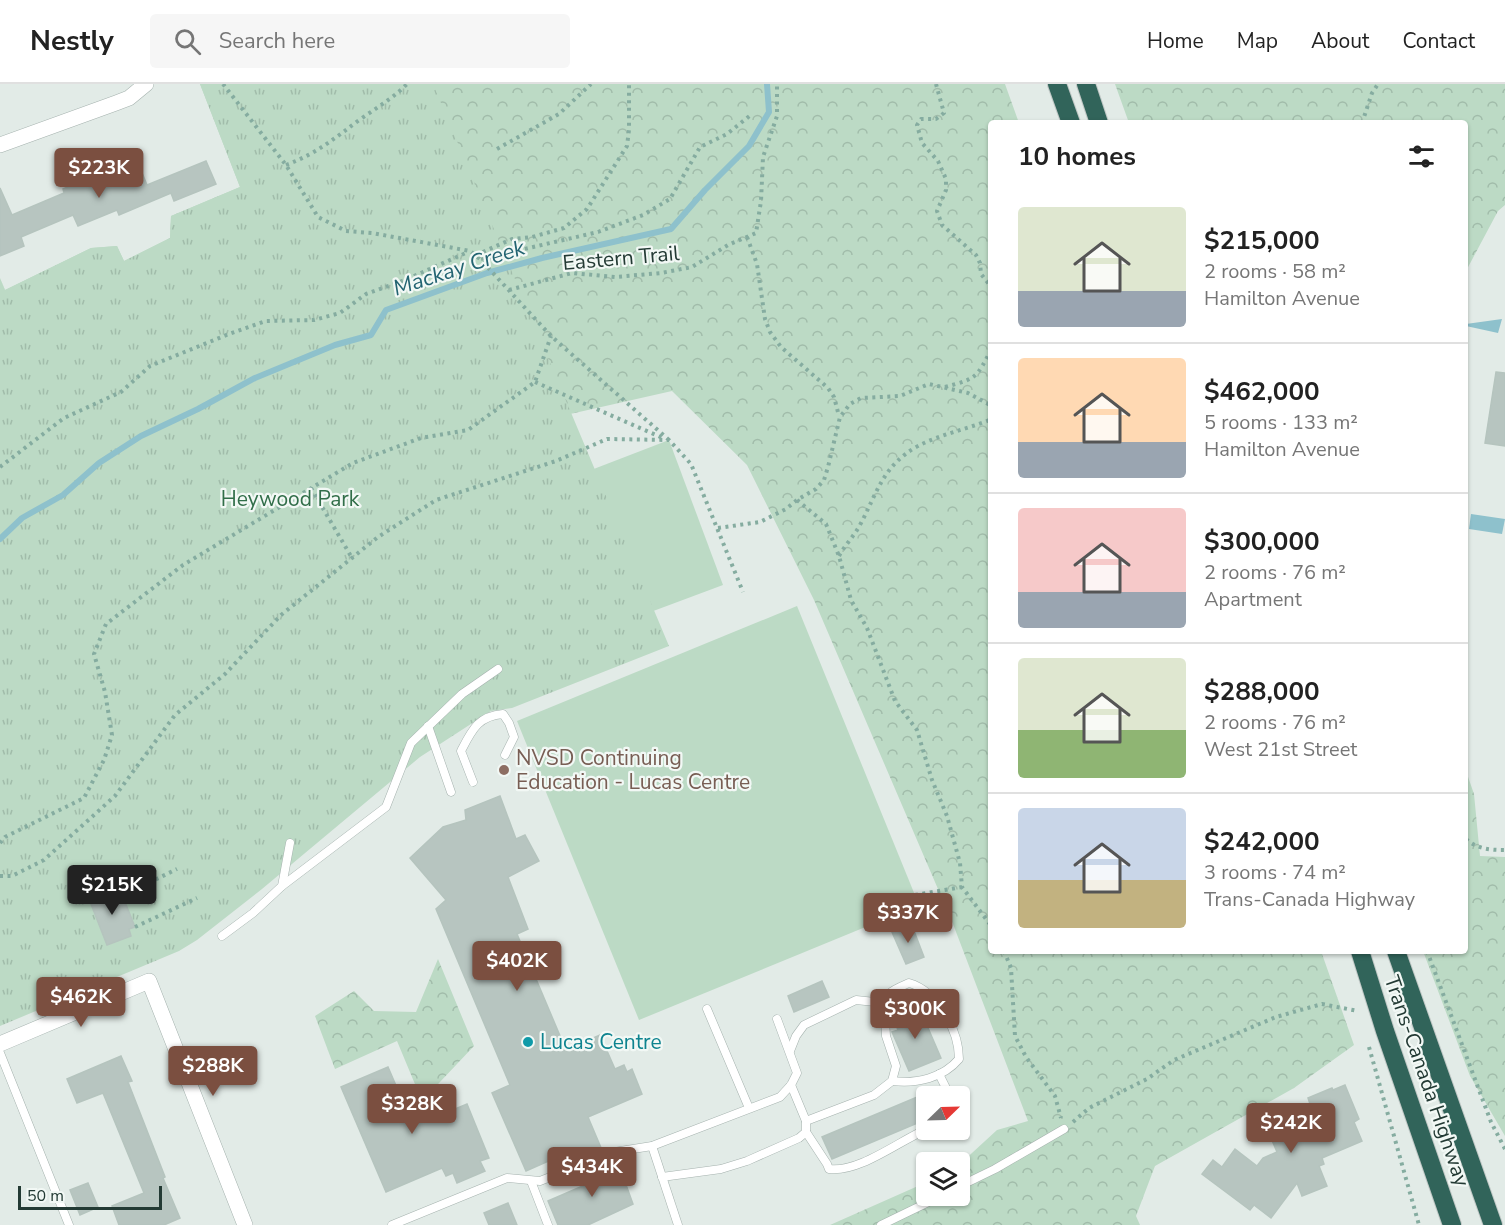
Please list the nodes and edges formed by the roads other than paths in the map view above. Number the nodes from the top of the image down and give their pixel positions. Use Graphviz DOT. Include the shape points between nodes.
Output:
graph roads {
  1 [pos="146,84"];
  2 [pos="1058,84"];
  3 [pos="1086,84"];
  4 [pos="1070,120"];
  5 [pos="1098,120"];
  6 [pos="0,145"];
  7 [pos="498,669"];
  8 [pos="428,726"];
  9 [pos="505,755"];
  10 [pos="473,782"];
  11 [pos="451,792"];
  12 [pos="290,843"];
  13 [pos="282,886"];
  14 [pos="222,936"];
  15 [pos="1361,954"];
  16 [pos="1397,954"];
  17 [pos="707,1009"];
  18 [pos="777,1019"];
  19 [pos="885,1019"];
  20 [pos="0,1044"];
  21 [pos="790,1051"];
  22 [pos="0,1053"];
  23 [pos="939,1074"];
  24 [pos="892,1081"];
  25 [pos="792,1086"];
  26 [pos="945,1086"];
  27 [pos="749,1108"];
  28 [pos="806,1121"];
  29 [pos="1064,1129"];
  30 [pos="806,1132"];
  31 [pos="916,1135"];
  32 [pos="652,1146"];
  33 [pos="662,1177"];
  34 [pos="531,1181"];
  35 [pos="970,1181"];
  36 [pos="920,1206"];
  37 [pos="69,1225"];
  38 [pos="245,1225"];
  39 [pos="392,1225"];
  40 [pos="548,1225"];
  41 [pos="678,1225"];
  42 [pos="881,1225"];
  43 [pos="1452,1225"];
  44 [pos="1493,1225"];
  1 -- 6 [label="street" via="129,98"];
  2 -- 4 [label="highway"];
  3 -- 5 [label="highway"];
  7 -- 8 [label="lane" via="462,694"];
  8 -- 11 [label="lane"];
  8 -- 13 [label="lane" via="411,743 386,807"];
  9 -- 10 [label="lane" via="514,737 503,714 492,715 473,727 461,751"];
  12 -- 13 [label="lane"];
  13 -- 14 [label="lane"];
  15 -- 43 [label="highway, Trans-Canada Highway"];
  16 -- 44 [label="highway, Trans-Canada Highway"];
  17 -- 27 [label="lane"];
  18 -- 21 [label="lane"];
  19 -- 21 [label="lane" via="875,1002 856,1000 804,1025"];
  19 -- 23 [label="lane" via="882,1004 887,994 909,983 920,986 939,1003 959,1049 959,1059"];
  19 -- 24 [label="lane" via="886,1036 897,1066"];
  20 -- 38 [label="street" via="149,981"];
  21 -- 25 [label="lane" via="797,1073"];
  22 -- 37 [label="lane"];
  23 -- 24 [label="lane" via="907,1083"];
  23 -- 26 [label="lane"];
  24 -- 28 [label="lane" via="874,1095"];
  25 -- 27 [label="lane" via="780,1097"];
  25 -- 28 [label="lane"];
  27 -- 32 [label="lane"];
  28 -- 30 [label="lane"];
  29 -- 35 [label="lane"];
  30 -- 31 [label="lane" via="829,1169 840,1171"];
  30 -- 33 [label="lane" via="739,1164"];
  32 -- 33 [label="lane"];
  32 -- 34 [label="lane" via="615,1152"];
  33 -- 41 [label="lane"];
  34 -- 39 [label="lane" via="507,1178"];
  34 -- 40 [label="lane"];
  36 -- 42 [label="lane"];
}
